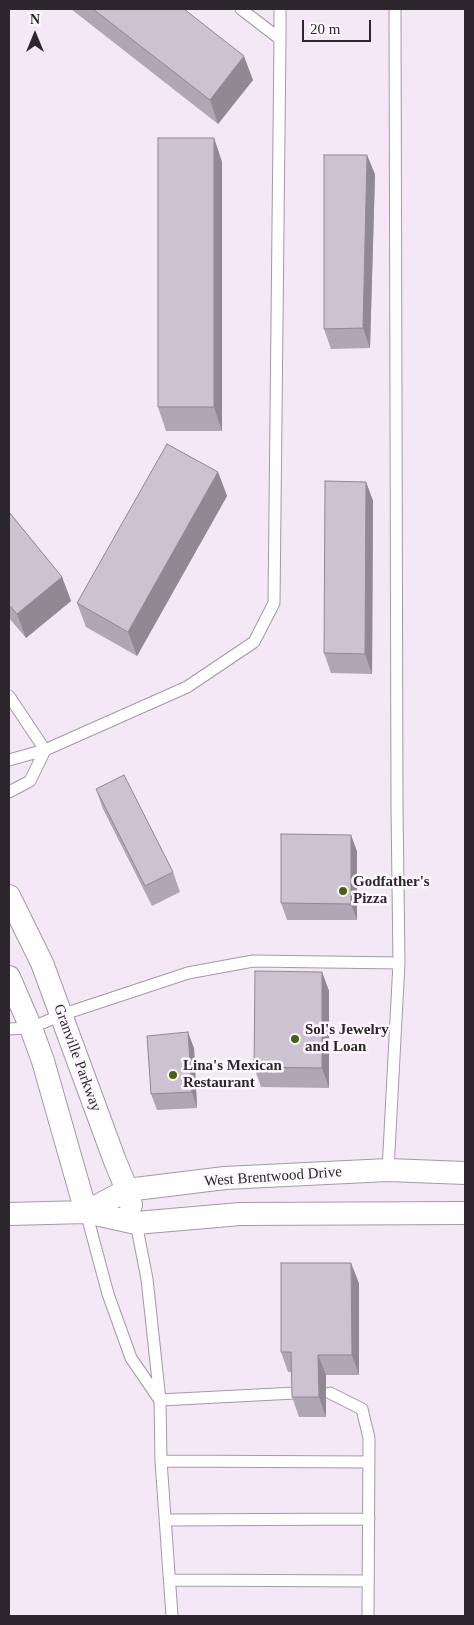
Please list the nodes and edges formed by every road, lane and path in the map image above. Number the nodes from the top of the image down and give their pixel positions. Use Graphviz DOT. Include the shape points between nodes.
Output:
graph roads {
  1 [pos="241,9"];
  2 [pos="280,9"];
  3 [pos="395,9"];
  4 [pos="280,39"];
  5 [pos="9,696"];
  6 [pos="45,750"];
  7 [pos="9,760"];
  8 [pos="9,792"];
  9 [pos="9,896"];
  10 [pos="399,963"];
  11 [pos="9,977"];
  12 [pos="61,1015"];
  13 [pos="20,1028"];
  14 [pos="388,1170"];
  15 [pos="465,1173"];
  16 [pos="127,1190"];
  17 [pos="86,1212"];
  18 [pos="465,1212"];
  19 [pos="9,1214"];
  20 [pos="136,1223"];
  21 [pos="295,1393"];
  22 [pos="330,1393"];
  23 [pos="160,1400"];
  24 [pos="161,1461"];
  25 [pos="369,1462"];
  26 [pos="369,1519"];
  27 [pos="166,1520"];
  28 [pos="170,1580"];
  29 [pos="368,1581"];
  30 [pos="172,1616"];
  31 [pos="368,1616"];
  1 -- 4 [label="lane"];
  2 -- 4 [label="lane"];
  3 -- 10 [label="lane"];
  4 -- 6 [label="lane" via="274,603 254,642 187,687"];
  5 -- 6 [label="lane"];
  6 -- 7 [label="lane"];
  6 -- 8 [label="lane" via="30,781"];
  9 -- 12 [label="street, Granville Parkway" via="42,963"];
  10 -- 12 [label="lane" via="253,961 188,973"];
  10 -- 14 [label="lane"];
  11 -- 13 [label="street"];
  12 -- 13 [label="lane"];
  12 -- 16 [label="street, Granville Parkway"];
  13 -- 17 [label="street" via="43,1061"];
  14 -- 15 [label="street, West Brentwood Drive"];
  14 -- 16 [label="street, West Brentwood Drive" via="225,1178"];
  16 -- 17 [label="street, West Brentwood Drive"];
  16 -- 20 [label="street, Granville Parkway"];
  17 -- 19 [label="street, West Brentwood Drive"];
  17 -- 20 [label="street, West Brentwood Drive"];
  17 -- 23 [label="lane" via="108,1294 131,1358"];
  18 -- 20 [label="street, West Brentwood Drive" via="240,1214"];
  20 -- 23 [label="lane" via="147,1279"];
  21 -- 23 [label="lane"];
  22 -- 25 [label="lane" via="362,1410 369,1438"];
  23 -- 24 [label="lane"];
  24 -- 25 [label="lane"];
  24 -- 27 [label="lane"];
  25 -- 26 [label="lane"];
  26 -- 27 [label="lane"];
  26 -- 29 [label="lane"];
  27 -- 28 [label="lane"];
  28 -- 29 [label="lane"];
  28 -- 30 [label="lane"];
  29 -- 31 [label="lane"];
}
